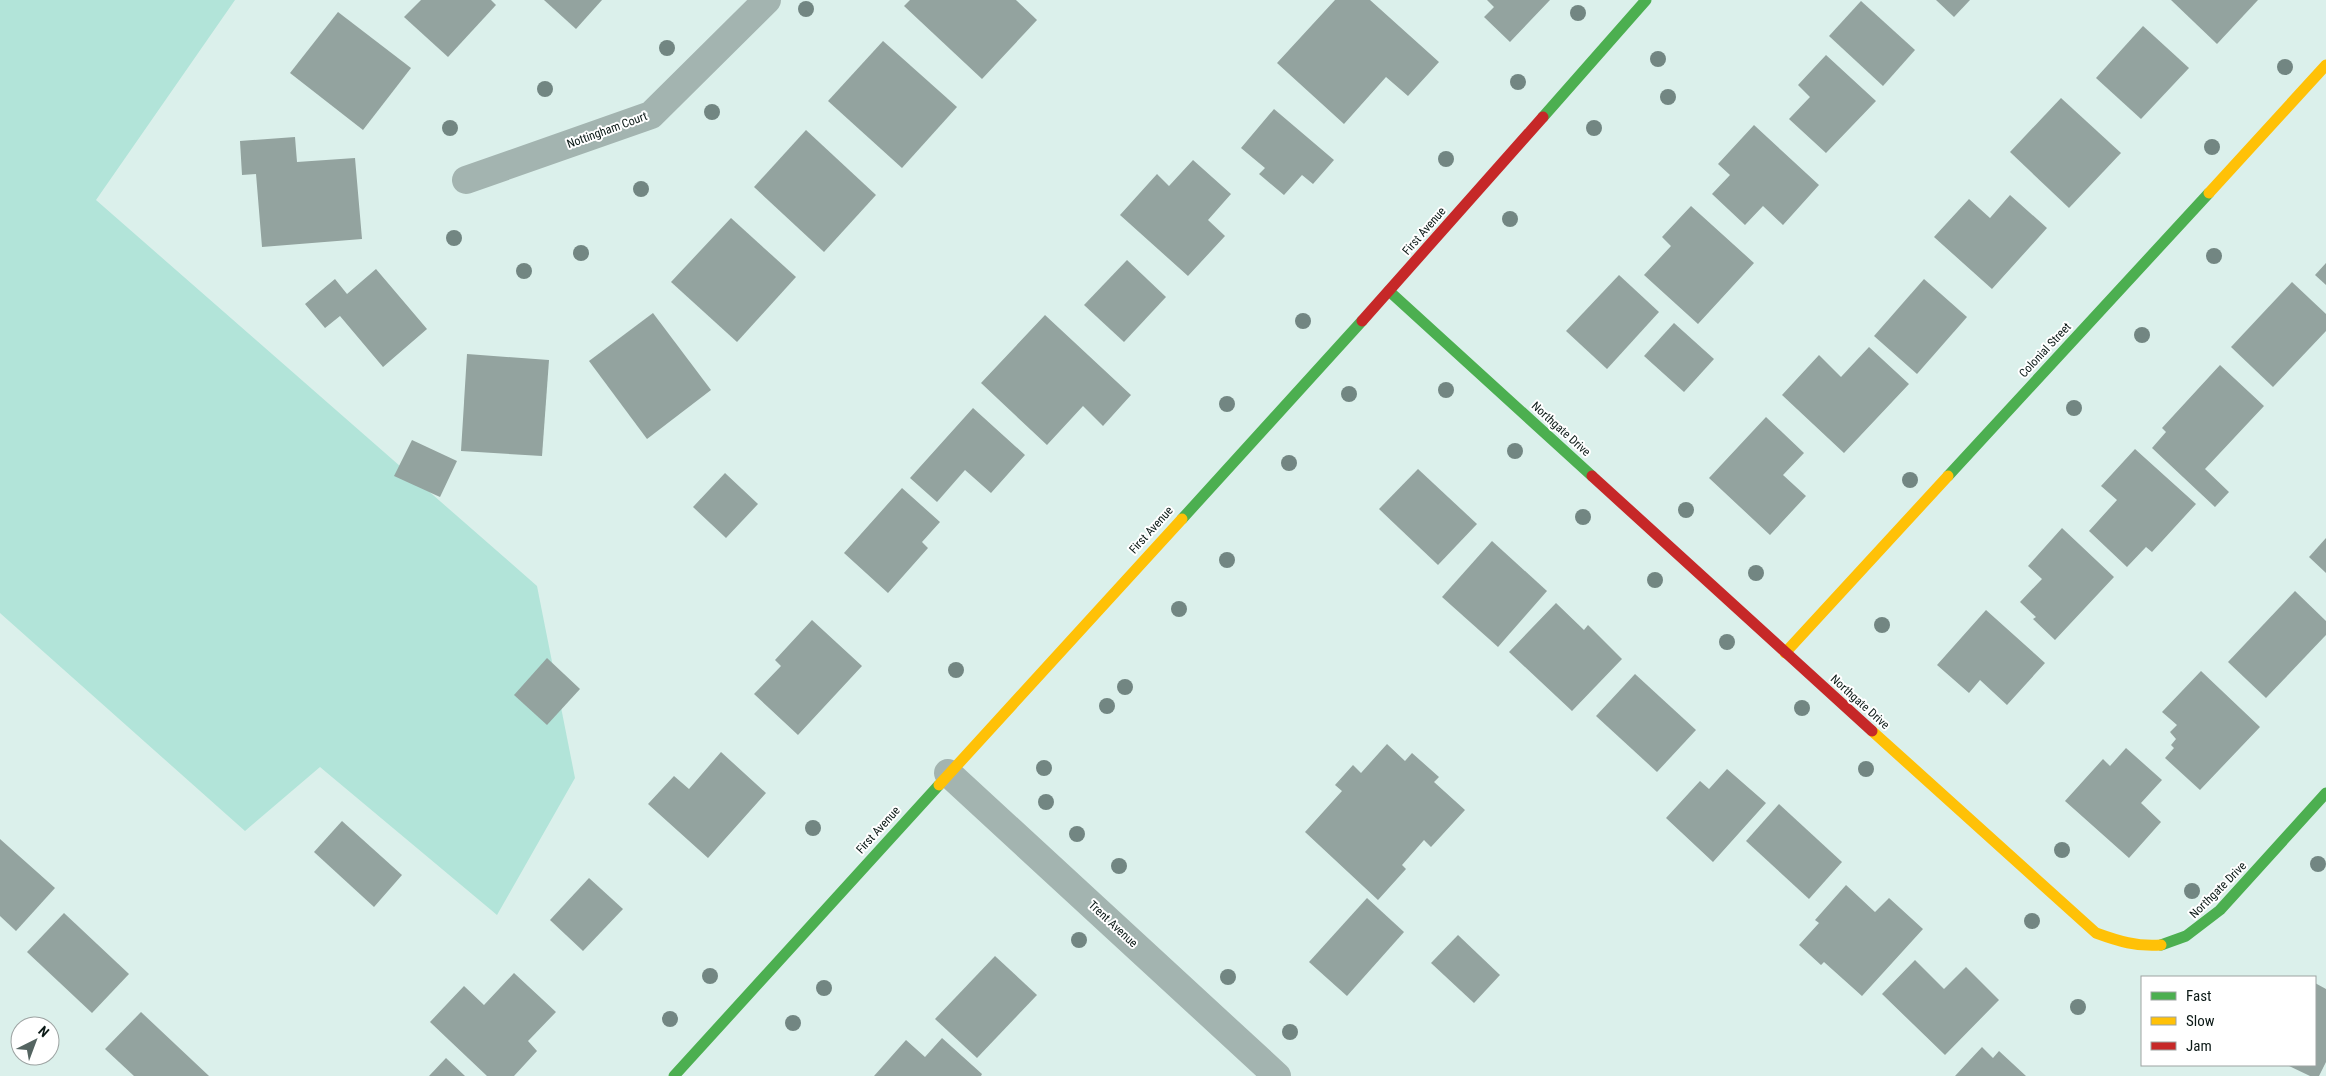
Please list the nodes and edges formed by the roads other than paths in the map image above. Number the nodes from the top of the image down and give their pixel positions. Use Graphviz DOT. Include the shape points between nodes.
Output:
graph roads {
  1 [pos="767,0"];
  2 [pos="1646,0"];
  3 [pos="2326,66"];
  4 [pos="466,180"];
  5 [pos="1389,291"];
  6 [pos="1785,653"];
  7 [pos="948,774"];
  8 [pos="2326,793"];
  9 [pos="674,1076"];
  10 [pos="1277,1076"];
  1 -- 4 [label="street, Nottingham Court" via="650,115"];
  2 -- 5 [label="street, First Avenue"];
  3 -- 6 [label="street, Colonial Street"];
  5 -- 6 [label="street, Northgate Drive"];
  5 -- 7 [label="street, First Avenue"];
  6 -- 8 [label="street, Northgate Drive" via="2079,919 2096,933 2126,945 2174,942 2202,928"];
  7 -- 9 [label="street, First Avenue"];
  7 -- 10 [label="street, Trent Avenue"];
}
